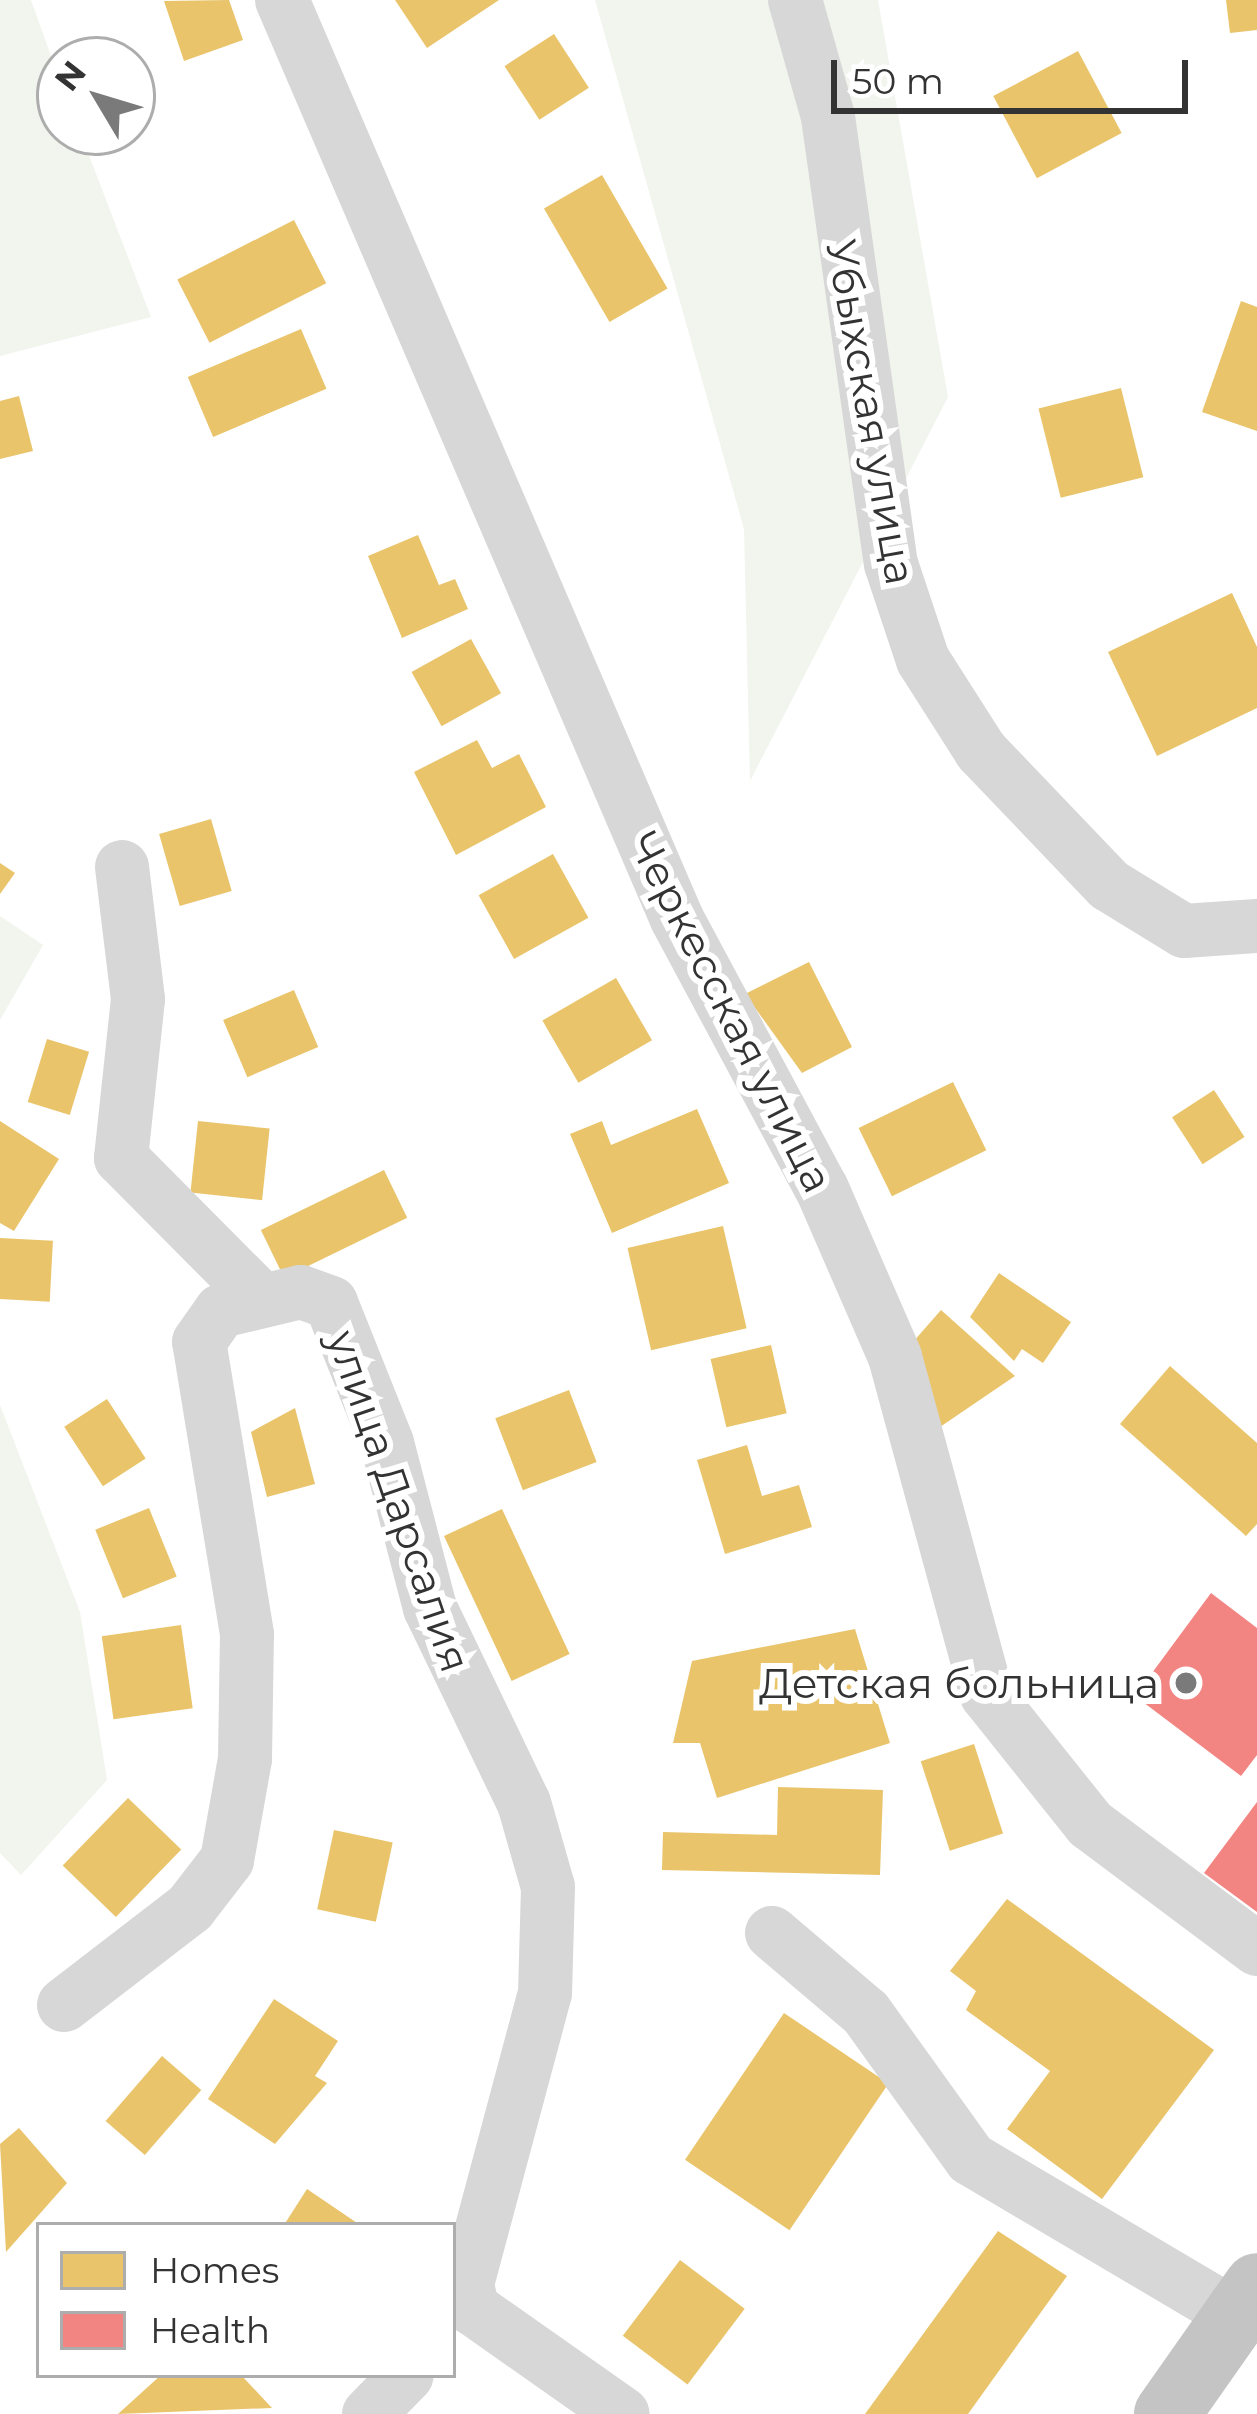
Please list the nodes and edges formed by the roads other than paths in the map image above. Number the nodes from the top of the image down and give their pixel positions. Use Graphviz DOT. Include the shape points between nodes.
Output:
graph roads {
  1 [pos="282,0"];
  2 [pos="795,0"];
  3 [pos="122,867"];
  4 [pos="1257,926"];
  5 [pos="261,1299"];
  6 [pos="772,1933"];
  7 [pos="1257,1949"];
  8 [pos="64,2005"];
  9 [pos="1246,2301"];
  10 [pos="462,2318"];
  11 [pos="404,2378"];
  12 [pos="369,2414"];
  13 [pos="623,2414"];
  14 [pos="1167,2414"];
  1 -- 7 [label="street, Черкесская улица" via="676,920 822,1189 896,1357 987,1695 1090,1824"];
  2 -- 4 [label="street, Убыхская улица" via="828,117 891,564 923,660 981,752 1109,885 1184,931"];
  3 -- 5 [label="street" via="138,999 121,1158"];
  5 -- 8 [label="street, улица Дарсалия" via="221,1312 200,1342 247,1634 227,1860 190,1908"];
  5 -- 10 [label="street, улица Дарсалия" via="301,1292 331,1303 386,1443 430,1608 524,1804 548,1887 545,1993"];
  6 -- 9 [label="street" via="866,2013 971,2159"];
  9 -- 14 [label="highway"];
  10 -- 13 [label="street, улица Дарсалия"];
  11 -- 12 [label="street"];
}
